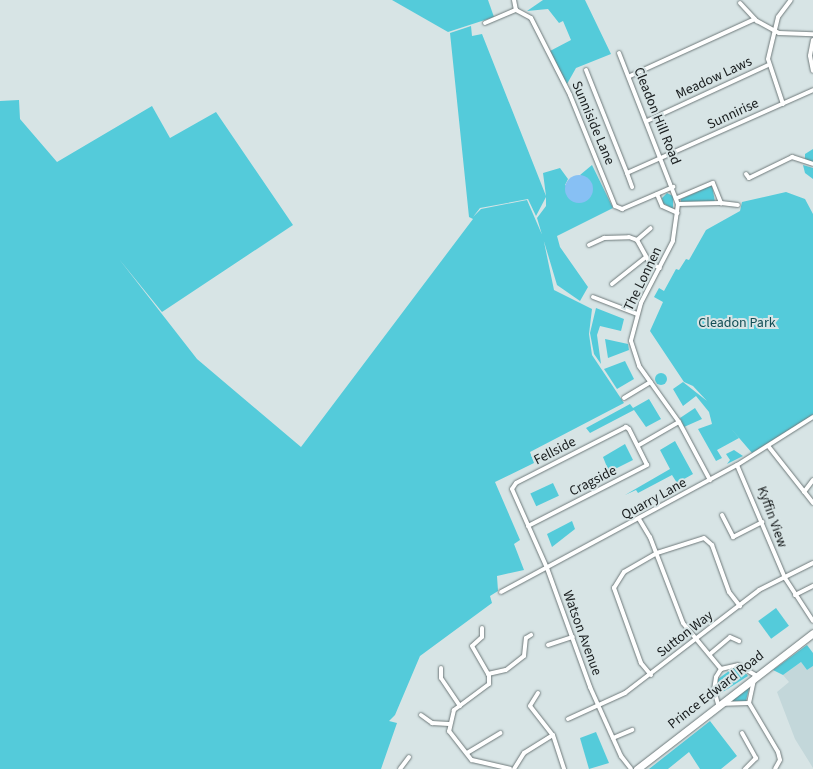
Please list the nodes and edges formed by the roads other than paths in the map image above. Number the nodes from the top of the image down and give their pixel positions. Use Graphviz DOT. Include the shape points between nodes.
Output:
graph roads {
  1 [pos="514,0"];
  2 [pos="791,0"];
  3 [pos="740,3"];
  4 [pos="516,10"];
  5 [pos="754,19"];
  6 [pos="485,23"];
  7 [pos="774,30"];
  8 [pos="813,34"];
  9 [pos="813,40"];
  10 [pos="619,53"];
  11 [pos="768,65"];
  12 [pos="586,70"];
  13 [pos="813,71"];
  14 [pos="630,76"];
  15 [pos="813,90"];
  16 [pos="783,104"];
  17 [pos="647,121"];
  18 [pos="662,159"];
  19 [pos="813,164"];
  20 [pos="627,173"];
  21 [pos="746,174"];
  22 [pos="632,187"];
  23 [pos="673,187"];
  24 [pos="658,194"];
  25 [pos="677,198"];
  26 [pos="721,203"];
  27 [pos="678,204"];
  28 [pos="738,205"];
  29 [pos="678,213"];
  30 [pos="651,228"];
  31 [pos="637,240"];
  32 [pos="589,245"];
  33 [pos="646,257"];
  34 [pos="660,268"];
  35 [pos="612,284"];
  36 [pos="593,297"];
  37 [pos="637,314"];
  38 [pos="651,382"];
  39 [pos="624,398"];
  40 [pos="813,417"];
  41 [pos="679,422"];
  42 [pos="639,445"];
  43 [pos="769,447"];
  44 [pos="738,465"];
  45 [pos="710,480"];
  46 [pos="813,480"];
  47 [pos="804,492"];
  48 [pos="813,503"];
  49 [pos="722,515"];
  50 [pos="639,519"];
  51 [pos="762,522"];
  52 [pos="528,526"];
  53 [pos="657,554"];
  54 [pos="813,563"];
  55 [pos="547,568"];
  56 [pos="785,578"];
  57 [pos="813,586"];
  58 [pos="502,592"];
  59 [pos="795,595"];
  60 [pos="740,606"];
  61 [pos="813,622"];
  62 [pos="482,628"];
  63 [pos="813,633"];
  64 [pos="530,635"];
  65 [pos="573,637"];
  66 [pos="697,639"];
  67 [pos="739,642"];
  68 [pos="548,645"];
  69 [pos="710,654"];
  70 [pos="442,668"];
  71 [pos="721,669"];
  72 [pos="488,674"];
  73 [pos="651,675"];
  74 [pos="755,675"];
  75 [pos="538,693"];
  76 [pos="748,703"];
  77 [pos="718,704"];
  78 [pos="460,706"];
  79 [pos="598,706"];
  80 [pos="421,715"];
  81 [pos="568,719"];
  82 [pos="449,724"];
  83 [pos="495,727"];
  84 [pos="632,730"];
  85 [pos="494,733"];
  86 [pos="500,733"];
  87 [pos="742,733"];
  88 [pos="553,735"];
  89 [pos="613,738"];
  90 [pos="467,753"];
  91 [pos="409,757"];
  92 [pos="493,768"];
  93 [pos="400,769"];
  94 [pos="510,769"];
  95 [pos="514,769"];
  96 [pos="564,769"];
  97 [pos="631,769"];
  98 [pos="637,769"];
  99 [pos="745,769"];
  100 [pos="775,769"];
  1 -- 4 [label="street"];
  2 -- 7 [label="street" via="778,17"];
  3 -- 5 [label="street"];
  4 -- 6 [label="street"];
  4 -- 24 [label="street, Sunniside Lane" via="531,18 567,88 615,206 622,209"];
  5 -- 7 [label="street"];
  5 -- 14 [label="street"];
  7 -- 8 [label="street"];
  7 -- 11 [label="street"];
  9 -- 13 [label="street" via="810,56"];
  10 -- 14 [label="street, Cleadon Hill Road"];
  11 -- 16 [label="street"];
  11 -- 17 [label="street, Meadow Laws"];
  12 -- 20 [label="street"];
  14 -- 17 [label="street, Cleadon Hill Road"];
  15 -- 16 [label="street, Sunnirise"];
  16 -- 18 [label="street, Sunnirise"];
  17 -- 18 [label="street, Cleadon Hill Road"];
  18 -- 20 [label="street, Sunnirise"];
  18 -- 23 [label="street, Cleadon Hill Road"];
  19 -- 21 [label="street" via="792,157 749,178"];
  20 -- 22 [label="street"];
  23 -- 24 [label="street, Sunniside Lane"];
  23 -- 25 [label="street, The Lonnen"];
  24 -- 29 [label="street" via="662,206"];
  25 -- 26 [label="street" via="713,183"];
  25 -- 27 [label="street, The Lonnen"];
  26 -- 27 [label="street"];
  26 -- 28 [label="street"];
  27 -- 29 [label="street, The Lonnen"];
  29 -- 34 [label="street, The Lonnen" via="673,241"];
  30 -- 31 [label="street"];
  31 -- 32 [label="street" via="617,235"];
  31 -- 33 [label="street"];
  33 -- 34 [label="street"];
  33 -- 35 [label="street"];
  34 -- 37 [label="street, The Lonnen"];
  36 -- 37 [label="street"];
  37 -- 38 [label="street, The Lonnen" via="631,341 640,366"];
  38 -- 39 [label="street"];
  38 -- 41 [label="street, The Lonnen"];
  40 -- 43 [label="street, Quarry Lane"];
  41 -- 42 [label="street"];
  41 -- 45 [label="street, The Lonnen"];
  42 -- 52 [label="street, Cragside" via="647,465"];
  42 -- 52 [label="street, Fellside" via="626,427 516,483 512,489"];
  43 -- 44 [label="street, Quarry Lane"];
  43 -- 47 [label="street"];
  44 -- 45 [label="street, Quarry Lane"];
  44 -- 51 [label="street, Kyffin View"];
  45 -- 50 [label="street, Quarry Lane"];
  46 -- 47 [label="street"];
  47 -- 48 [label="street"];
  49 -- 51 [label="street" via="733,537"];
  50 -- 53 [label="street"];
  50 -- 55 [label="street, Quarry Lane"];
  51 -- 56 [label="street, Kyffin View"];
  52 -- 55 [label="street, Watson Avenue"];
  53 -- 60 [label="street" via="698,539 708,540 730,592"];
  53 -- 66 [label="street" via="684,623"];
  53 -- 73 [label="street" via="624,572 614,588 641,663"];
  54 -- 56 [label="street, Sutton Way"];
  55 -- 58 [label="street, Quarry Lane"];
  55 -- 65 [label="street, Watson Avenue"];
  56 -- 59 [label="street, Kyffin View"];
  56 -- 60 [label="street, Sutton Way"];
  57 -- 59 [label="street"];
  59 -- 61 [label="street, Kyffin View"];
  60 -- 66 [label="street, Sutton Way"];
  62 -- 72 [label="street" via="482,637 472,646"];
  63 -- 74 [label="main road, Prince Edward Road"];
  64 -- 72 [label="street" via="526,638 524,656 506,670"];
  65 -- 68 [label="street"];
  65 -- 79 [label="street, Watson Avenue"];
  66 -- 69 [label="street"];
  66 -- 73 [label="street, Sutton Way"];
  67 -- 69 [label="street" via="730,637"];
  69 -- 71 [label="street"];
  70 -- 78 [label="street" via="441,678"];
  71 -- 74 [label="street" via="738,665"];
  71 -- 77 [label="street" via="714,684"];
  72 -- 78 [label="street" via="489,684 484,690"];
  73 -- 79 [label="street, Sutton Way"];
  74 -- 76 [label="street"];
  74 -- 77 [label="main road, Prince Edward Road"];
  75 -- 88 [label="street" via="531,700 530,706"];
  76 -- 77 [label="street"];
  76 -- 100 [label="street" via="778,752 780,760"];
  77 -- 98 [label="main road, Prince Edward Road"];
  78 -- 82 [label="street"];
  79 -- 81 [label="street, Sutton Way"];
  79 -- 89 [label="street, Watson Avenue"];
  80 -- 82 [label="street" via="432,723"];
  82 -- 90 [label="street" via="449,730"];
  83 -- 85 [label="street"];
  84 -- 89 [label="street"];
  85 -- 86 [label="street"];
  85 -- 90 [label="street"];
  87 -- 99 [label="street" via="756,758"];
  88 -- 95 [label="street" via="524,753"];
  88 -- 96 [label="street"];
  89 -- 97 [label="street, Watson Avenue"];
  90 -- 92 [label="street" via="481,765"];
  91 -- 93 [label="street"];
  92 -- 94 [label="street"];
}
